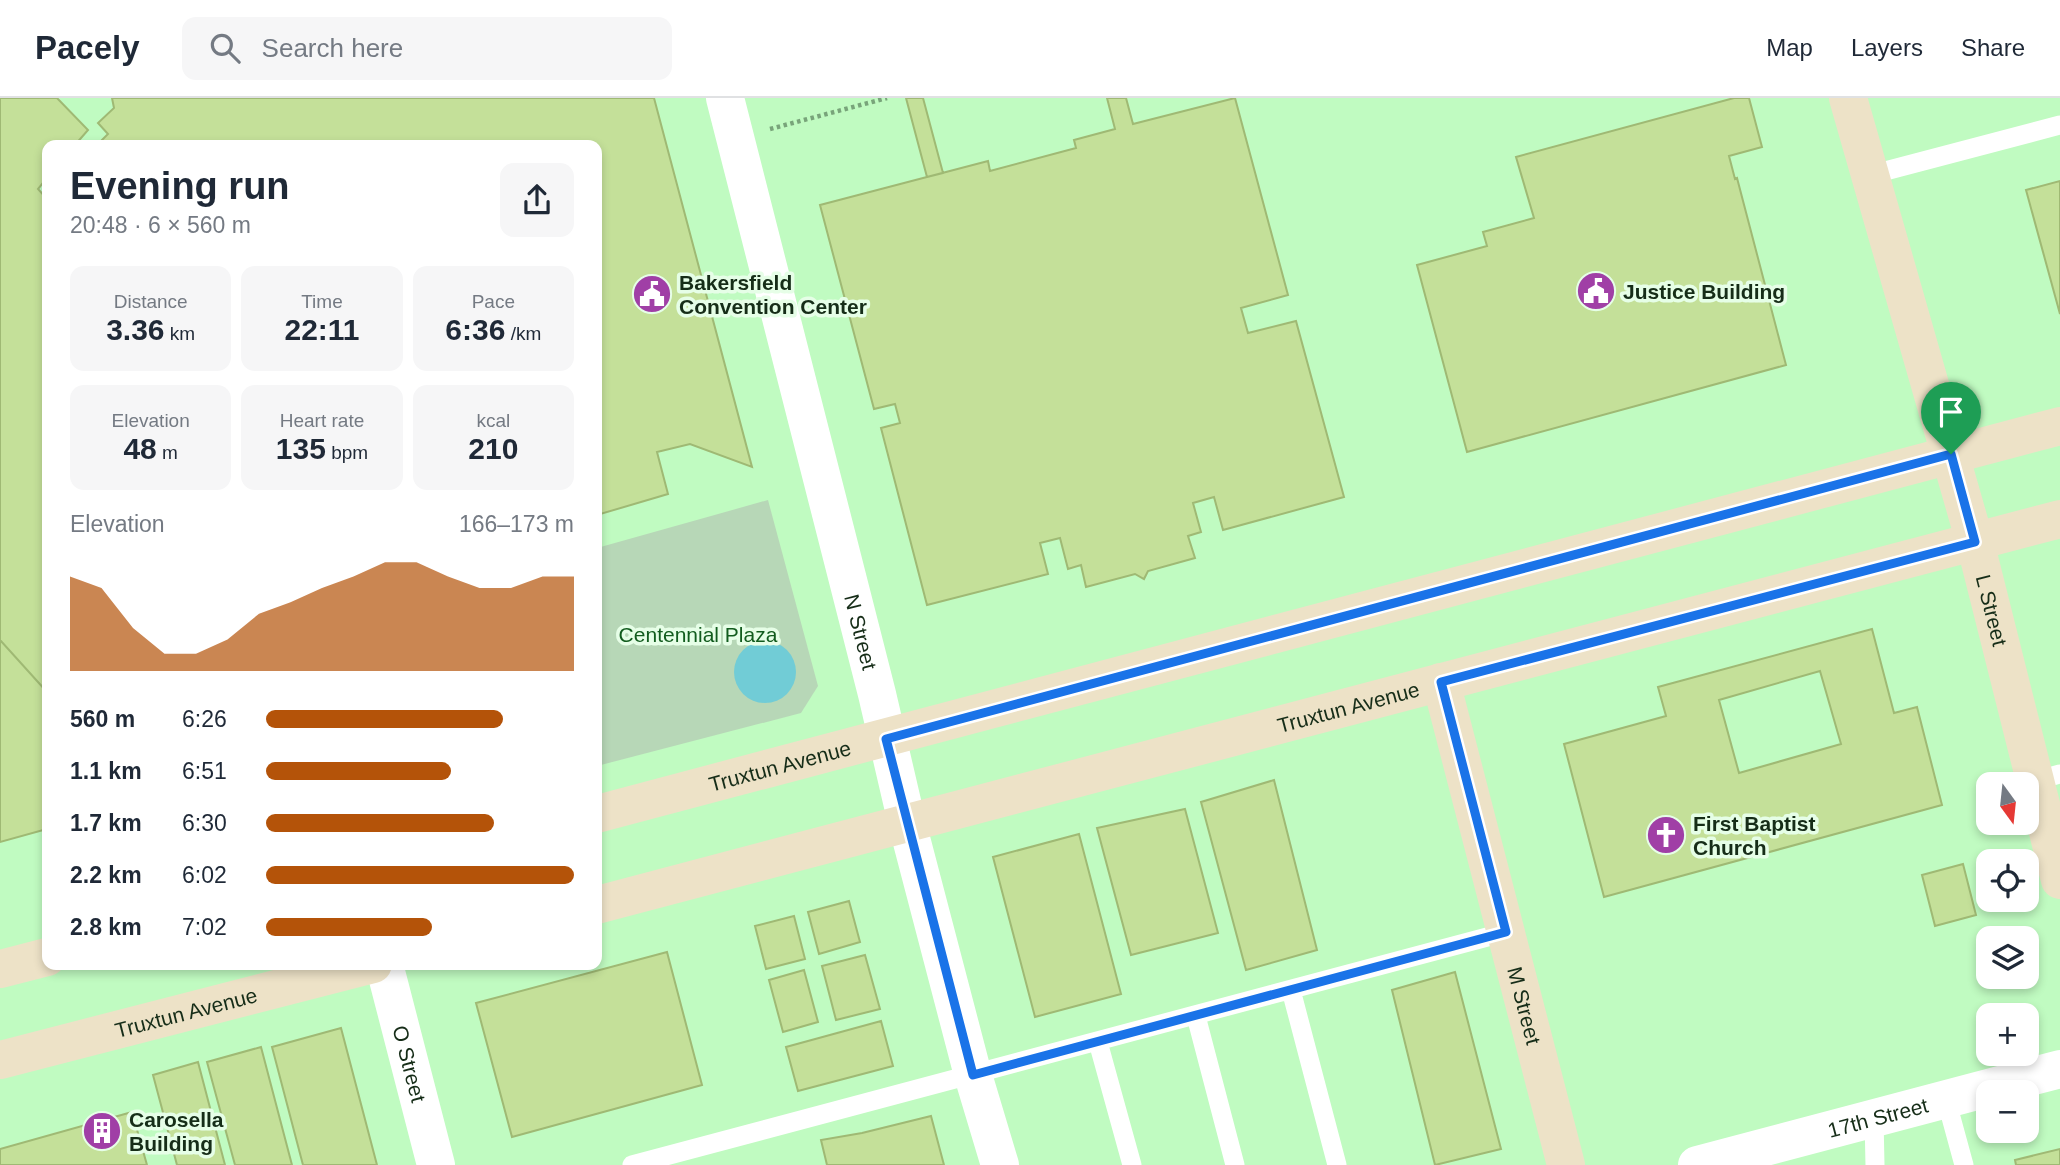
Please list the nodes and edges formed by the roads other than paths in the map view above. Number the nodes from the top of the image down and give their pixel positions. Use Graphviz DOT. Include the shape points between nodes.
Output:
graph roads {
  1 [pos="725,98"];
  2 [pos="1848,98"];
  3 [pos="2060,125"];
  4 [pos="1870,174"];
  5 [pos="2060,426"];
  6 [pos="1951,454"];
  7 [pos="2060,519"];
  8 [pos="1975,542"];
  9 [pos="1441,682"];
  10 [pos="886,739"];
  11 [pos="2047,777"];
  12 [pos="602,813"];
  13 [pos="906,823"];
  14 [pos="2060,880"];
  15 [pos="602,904"];
  16 [pos="1506,932"];
  17 [pos="42,958"];
  18 [pos="0,969"];
  19 [pos="350,970"];
  20 [pos="386,970"];
  21 [pos="1291,990"];
  22 [pos="1196,1016"];
  23 [pos="1098,1042"];
  24 [pos="0,1060"];
  25 [pos="2060,1069"];
  26 [pos="973,1075"];
  27 [pos="1946,1099"];
  28 [pos="1874,1118"];
  29 [pos="436,1165"];
  30 [pos="632,1165"];
  31 [pos="1000,1165"];
  32 [pos="1132,1165"];
  33 [pos="1235,1165"];
  34 [pos="1337,1165"];
  35 [pos="1566,1165"];
  36 [pos="1697,1165"];
  37 [pos="1875,1165"];
  38 [pos="1964,1165"];
  1 -- 10 [label="street, N Street"];
  2 -- 4 [label="main road, L Street"];
  3 -- 4 [label="lane"];
  4 -- 6 [label="main road, L Street"];
  5 -- 6 [label="main road, Truxtun Avenue"];
  6 -- 8 [label="main road, L Street"];
  6 -- 10 [label="main road, Truxtun Avenue"];
  7 -- 8 [label="main road, Truxtun Avenue"];
  8 -- 9 [label="main road, Truxtun Avenue"];
  8 -- 11 [label="main road, L Street"];
  9 -- 13 [label="main road, Truxtun Avenue"];
  9 -- 16 [label="main road, M Street"];
  10 -- 12 [label="main road, Truxtun Avenue"];
  10 -- 13 [label="street, N Street"];
  11 -- 14 [label="main road, L Street"];
  13 -- 15 [label="main road, Truxtun Avenue"];
  13 -- 26 [label="street, N Street"];
  16 -- 21 [label="lane"];
  16 -- 35 [label="main road, M Street"];
  17 -- 18 [label="main road"];
  19 -- 24 [label="main road, Truxtun Avenue"];
  20 -- 29 [label="street, O Street"];
  21 -- 22 [label="lane"];
  21 -- 34 [label="lane"];
  22 -- 23 [label="lane"];
  22 -- 33 [label="lane"];
  23 -- 26 [label="lane"];
  23 -- 32 [label="lane"];
  25 -- 27 [label="street, 17th Street"];
  26 -- 30 [label="lane"];
  26 -- 31 [label="street, N Street"];
  27 -- 28 [label="street, 17th Street"];
  27 -- 38 [label="lane"];
  28 -- 36 [label="street, 17th Street"];
  28 -- 37 [label="lane"];
}
